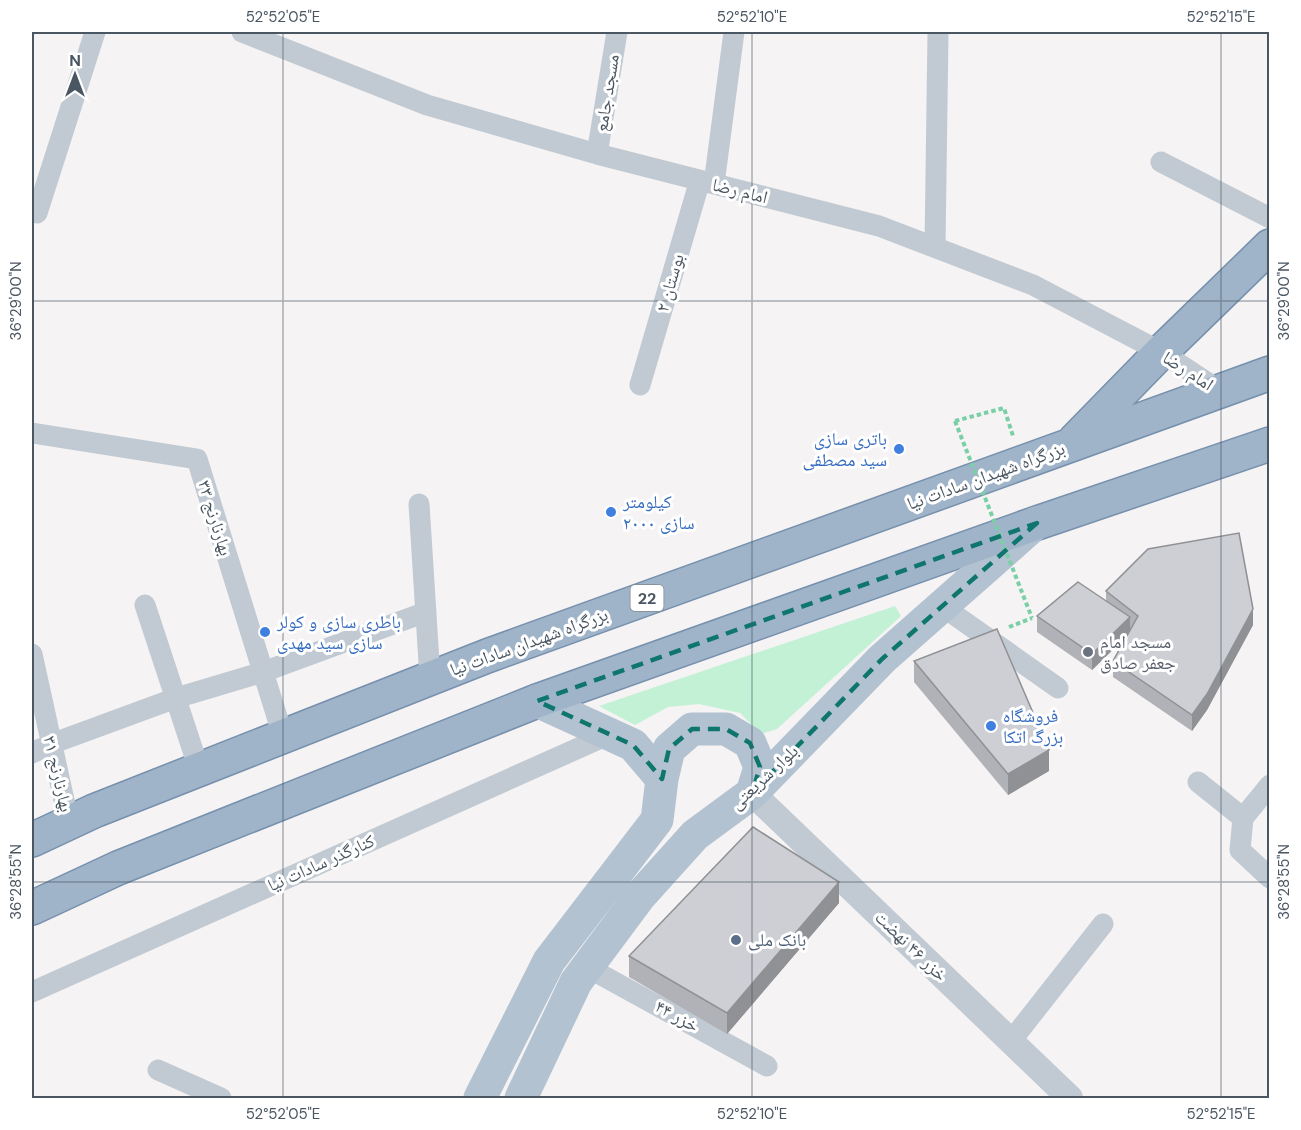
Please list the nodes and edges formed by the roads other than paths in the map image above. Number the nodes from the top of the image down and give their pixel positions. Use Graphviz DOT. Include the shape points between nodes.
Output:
graph roads {
  1 [pos="95,32"];
  2 [pos="242,32"];
  3 [pos="618,32"];
  4 [pos="734,32"];
  5 [pos="938,32"];
  6 [pos="597,154"];
  7 [pos="1161,162"];
  8 [pos="707,182"];
  9 [pos="33,216"];
  10 [pos="1269,218"];
  11 [pos="935,247"];
  12 [pos="1267,259"];
  13 [pos="1161,352"];
  14 [pos="1269,373"];
  15 [pos="640,385"];
  16 [pos="1220,391"];
  17 [pos="32,433"];
  18 [pos="1269,444"];
  19 [pos="1070,446"];
  20 [pos="419,504"];
  21 [pos="1037,523"];
  22 [pos="145,605"];
  23 [pos="942,606"];
  24 [pos="426,612"];
  25 [pos="32,654"];
  26 [pos="263,672"];
  27 [pos="430,678"];
  28 [pos="1058,688"];
  29 [pos="176,698"];
  30 [pos="537,701"];
  31 [pos="610,734"];
  32 [pos="282,736"];
  33 [pos="51,744"];
  34 [pos="32,753"];
  35 [pos="199,769"];
  36 [pos="662,779"];
  37 [pos="1198,782"];
  38 [pos="1269,785"];
  39 [pos="752,793"];
  40 [pos="1243,818"];
  41 [pos="69,823"];
  42 [pos="32,840"];
  43 [pos="1269,879"];
  44 [pos="32,908"];
  45 [pos="1104,924"];
  46 [pos="586,967"];
  47 [pos="32,992"];
  48 [pos="1011,1041"];
  49 [pos="767,1066"];
  50 [pos="158,1070"];
  51 [pos="221,1098"];
  52 [pos="480,1098"];
  53 [pos="521,1098"];
  54 [pos="1070,1098"];
  1 -- 9 [label="street"];
  2 -- 6 [label="street, امام رضا" via="428,105"];
  3 -- 6 [label="street, مسجد جامع"];
  4 -- 8 [label="street, بوستان ۲"];
  5 -- 11 [label="street"];
  6 -- 8 [label="street, امام رضا"];
  7 -- 10 [label="street"];
  8 -- 11 [label="street, امام رضا" via="879,226"];
  8 -- 15 [label="street, بوستان ۲"];
  11 -- 13 [label="street, امام رضا" via="1033,285"];
  12 -- 13 [label="highway"];
  13 -- 16 [label="street, امام رضا"];
  13 -- 19 [label="highway"];
  14 -- 16 [label="highway, بزرگراه شهیدان سادات نیا / 22"];
  16 -- 19 [label="highway, بزرگراه شهیدان سادات نیا / 22"];
  17 -- 26 [label="street, بهارنارنج ۳۳" via="197,459"];
  18 -- 21 [label="highway"];
  19 -- 27 [label="highway, بزرگراه شهیدان سادات نیا / 22"];
  20 -- 24 [label="street"];
  21 -- 23 [label="main road, بلوار شریعتی"];
  21 -- 30 [label="highway"];
  22 -- 29 [label="street"];
  23 -- 28 [label="street"];
  23 -- 39 [label="main road, بلوار شریعتی" via="882,659"];
  24 -- 26 [label="street"];
  24 -- 27 [label="street"];
  25 -- 33 [label="street, بهارنارنج ۳۱"];
  26 -- 29 [label="street"];
  26 -- 32 [label="street, بهارنارنج ۳۳"];
  27 -- 32 [label="highway, بزرگراه شهیدان سادات نیا / 22"];
  29 -- 33 [label="street"];
  29 -- 35 [label="street"];
  30 -- 31 [label="main road"];
  30 -- 44 [label="highway" via="118,868"];
  31 -- 36 [label="main road" via="633,745"];
  31 -- 47 [label="street, کنارگذر سادات نیا"];
  32 -- 35 [label="highway, بزرگراه شهیدان سادات نیا / 22"];
  33 -- 34 [label="street"];
  33 -- 41 [label="street, بهارنارنج ۳۱"];
  35 -- 41 [label="highway, بزرگراه شهیدان سادات نیا / 22"];
  36 -- 39 [label="main road" via="669,749 692,729 726,729 750,744 760,767"];
  36 -- 52 [label="main road" via="657,820 549,961"];
  37 -- 40 [label="street"];
  38 -- 40 [label="street"];
  39 -- 46 [label="main road, بلوار شریعتی" via="695,835 640,896"];
  39 -- 48 [label="street, خزر ۴۶ نهضت"];
  40 -- 43 [label="street" via="1240,850"];
  41 -- 42 [label="highway, بزرگراه شهیدان سادات نیا / 22"];
  45 -- 48 [label="street"];
  46 -- 49 [label="street, خزر ۴۴"];
  46 -- 53 [label="main road, بلوار شریعتی"];
  48 -- 54 [label="street, خزر ۴۶ نهضت"];
  50 -- 51 [label="street"];
}
